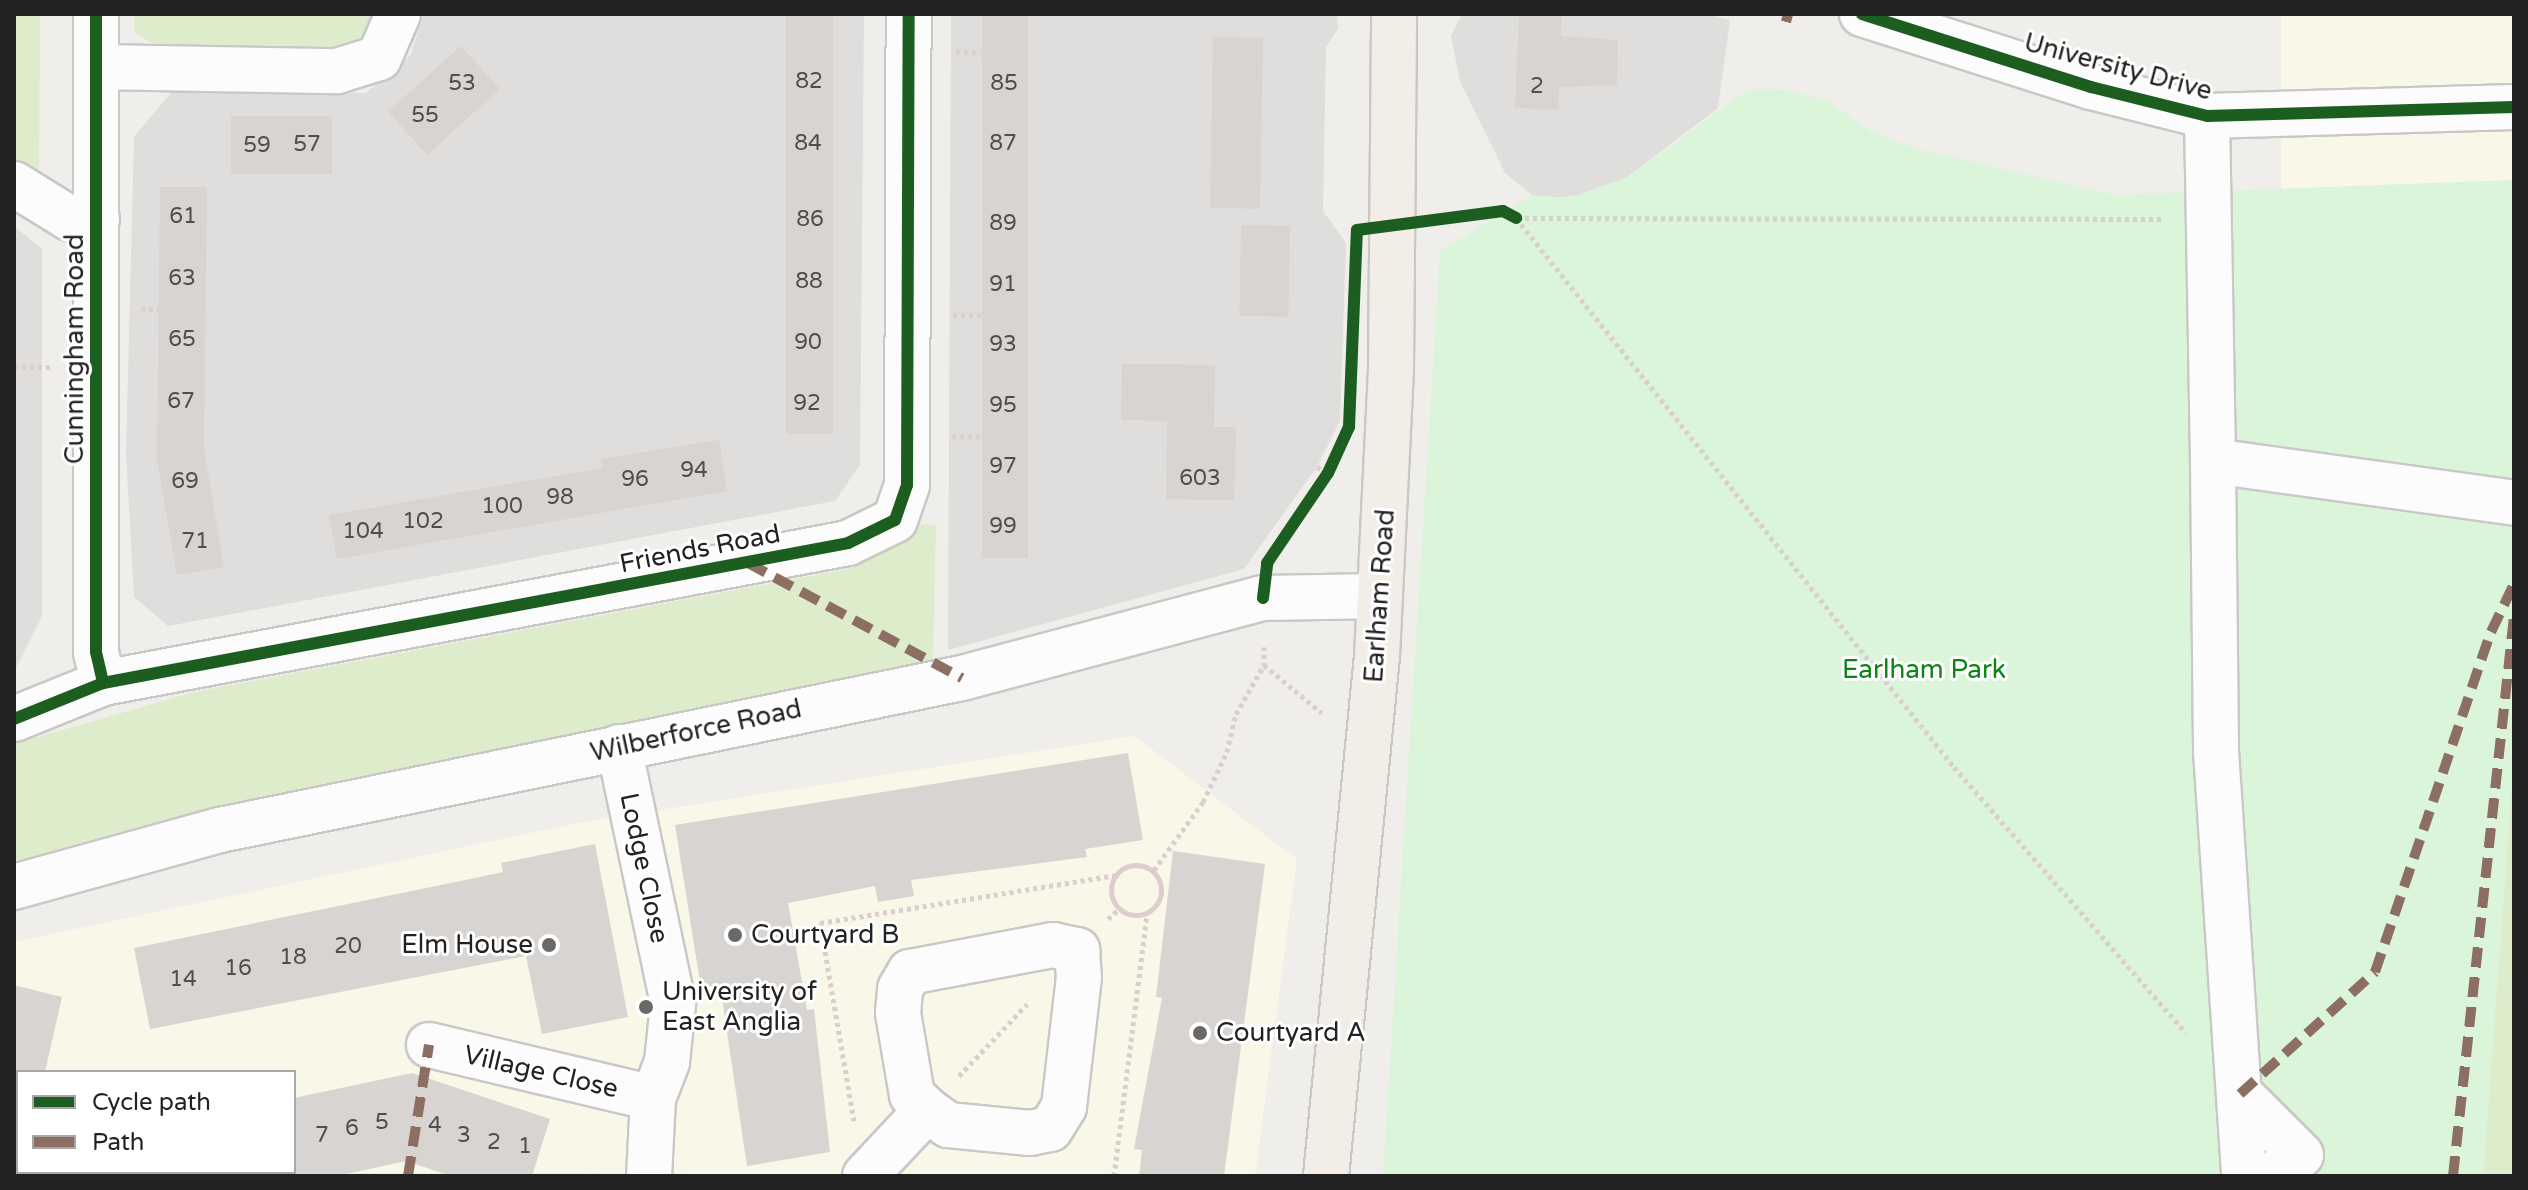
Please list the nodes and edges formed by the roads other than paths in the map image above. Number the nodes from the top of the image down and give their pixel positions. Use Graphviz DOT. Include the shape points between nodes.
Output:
graph roads {
  1 [pos="96,14"];
  2 [pos="398,14"];
  3 [pos="909,14"];
  4 [pos="1394,14"];
  5 [pos="1862,14"];
  6 [pos="97,67"];
  7 [pos="2514,107"];
  8 [pos="2207,116"];
  9 [pos="14,184"];
  10 [pos="97,219"];
  11 [pos="2213,461"];
  12 [pos="2514,503"];
  13 [pos="1380,596"];
  14 [pos="103,683"];
  15 [pos="14,719"];
  16 [pos="619,747"];
  17 [pos="14,887"];
  18 [pos="429,1045"];
  19 [pos="2240,1094"];
  20 [pos="653,1098"];
  21 [pos="927,1110"];
  22 [pos="2296,1169"];
  23 [pos="649,1176"];
  24 [pos="865,1176"];
  25 [pos="1326,1176"];
  26 [pos="2244,1176"];
  1 -- 6 [label="street, Cunningham Road"];
  2 -- 6 [label="street" via="379,58 337,71"];
  3 -- 14 [label="street, Friends Road" via="907,485 895,520 848,543"];
  4 -- 13 [label="main road, Earlham Road" via="1391,368"];
  5 -- 8 [label="street, University Drive" via="2091,87"];
  6 -- 10 [label="street, Cunningham Road"];
  7 -- 8 [label="street, University Drive"];
  8 -- 11 [label="street"];
  9 -- 10 [label="street, Cunningham Road" via="69,218"];
  10 -- 14 [label="street, Cunningham Road" via="96,652"];
  11 -- 12 [label="street"];
  11 -- 19 [label="street" via="2216,751"];
  13 -- 16 [label="street, Wilberforce Road" via="1263,598 962,678"];
  13 -- 25 [label="main road, Earlham Road"];
  14 -- 15 [label="street, Friends Road"];
  16 -- 17 [label="street, Wilberforce Road" via="220,830"];
  16 -- 20 [label="street, Lodge Close" via="673,1004 667,1062"];
  18 -- 20 [label="street, Village Close"];
  19 -- 22 [label="street"];
  19 -- 26 [label="street"];
  20 -- 23 [label="street, Lodge Close"];
  21 -- 21 [label="street" via="948,1125 1030,1133 1050,1129 1064,1107 1077,950 1053,945 910,972 900,989 898,1013 912,1095"];
  21 -- 24 [label="street"];
}
